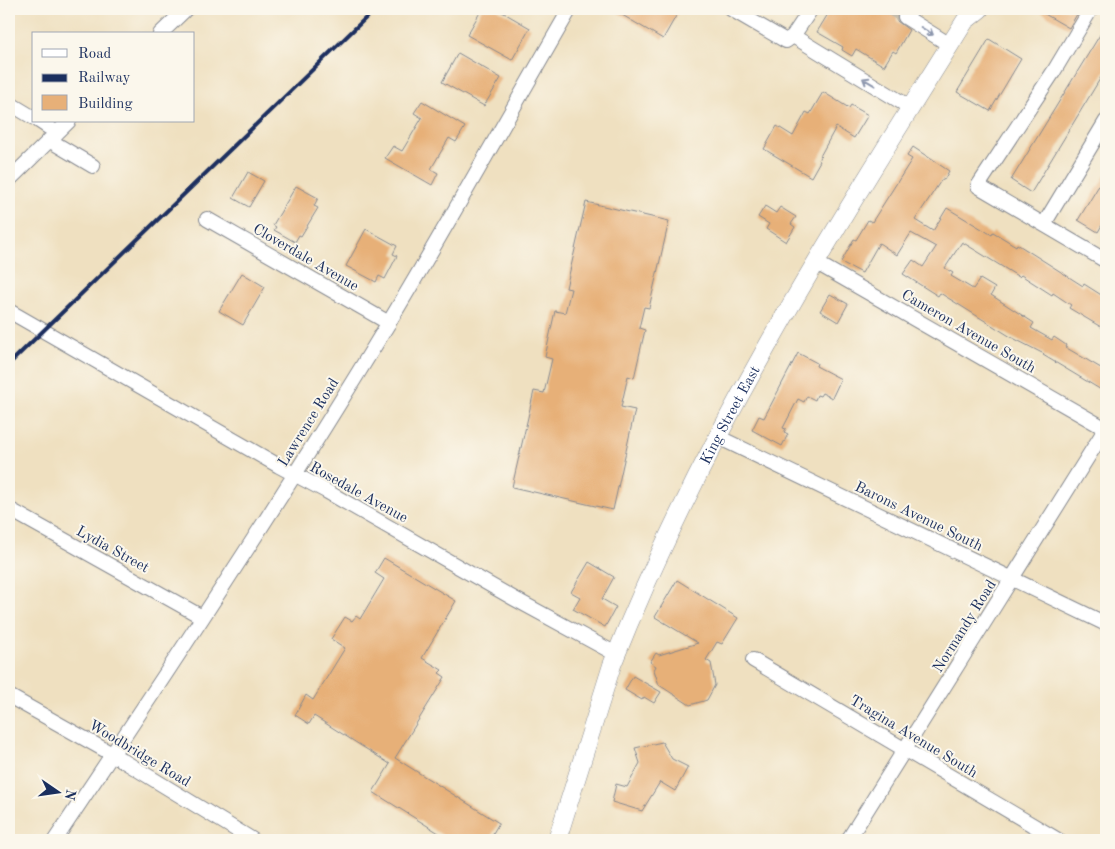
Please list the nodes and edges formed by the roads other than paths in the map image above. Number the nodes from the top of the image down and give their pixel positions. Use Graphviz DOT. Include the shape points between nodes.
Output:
graph roads {
  1 [pos="186,9"];
  2 [pos="570,9"];
  3 [pos="731,9"];
  4 [pos="810,9"];
  5 [pos="980,9"];
  6 [pos="1091,9"];
  7 [pos="967,15"];
  8 [pos="905,17"];
  9 [pos="162,32"];
  10 [pos="793,36"];
  11 [pos="950,45"];
  12 [pos="9,104"];
  13 [pos="911,108"];
  14 [pos="32,117"];
  15 [pos="1106,121"];
  16 [pos="40,122"];
  17 [pos="68,122"];
  18 [pos="53,137"];
  19 [pos="93,166"];
  20 [pos="9,180"];
  21 [pos="207,219"];
  22 [pos="1044,224"];
  23 [pos="1106,260"];
  24 [pos="815,262"];
  25 [pos="9,311"];
  26 [pos="388,323"];
  27 [pos="1106,429"];
  28 [pos="718,437"];
  29 [pos="294,475"];
  30 [pos="9,509"];
  31 [pos="1012,579"];
  32 [pos="202,617"];
  33 [pos="1106,624"];
  34 [pos="616,654"];
  35 [pos="753,660"];
  36 [pos="9,696"];
  37 [pos="905,749"];
  38 [pos="112,754"];
  39 [pos="55,840"];
  40 [pos="254,840"];
  41 [pos="557,840"];
  42 [pos="848,840"];
  43 [pos="1058,840"];
  1 -- 9 [label="street"];
  2 -- 26 [label="street, Lawrence Road"];
  3 -- 10 [label="street" via="786,41"];
  4 -- 10 [label="street"];
  5 -- 7 [label="main road, King Street East"];
  6 -- 22 [label="street" via="978,186"];
  7 -- 11 [label="main road, King Street East"];
  8 -- 11 [label="street, one-way"];
  13 -- 10 [label="street, one-way"];
  11 -- 13 [label="main road, King Street East"];
  12 -- 14 [label="street"];
  13 -- 24 [label="main road, King Street East"];
  15 -- 22 [label="street"];
  16 -- 18 [label="street"];
  17 -- 18 [label="street"];
  18 -- 19 [label="street"];
  18 -- 20 [label="street"];
  21 -- 26 [label="street, Cloverdale Avenue"];
  22 -- 23 [label="street"];
  24 -- 27 [label="street, Cameron Avenue South"];
  24 -- 28 [label="main road, King Street East"];
  25 -- 29 [label="street, Rosedale Avenue"];
  26 -- 29 [label="street, Lawrence Road"];
  27 -- 31 [label="street, Normandy Road"];
  28 -- 31 [label="street, Barons Avenue South"];
  28 -- 34 [label="main road, King Street East" via="664,546"];
  29 -- 32 [label="street, Lawrence Road"];
  29 -- 34 [label="street, Rosedale Avenue"];
  30 -- 32 [label="street, Lydia Street"];
  31 -- 33 [label="street, Barons Avenue South"];
  31 -- 37 [label="street, Normandy Road"];
  32 -- 38 [label="street, Lawrence Road"];
  34 -- 41 [label="main road, King Street East"];
  35 -- 37 [label="street, Tragina Avenue South"];
  36 -- 38 [label="street, Woodbridge Road"];
  37 -- 42 [label="street, Normandy Road"];
  37 -- 43 [label="street, Tragina Avenue South"];
  38 -- 39 [label="street, Lawrence Road"];
  38 -- 40 [label="street, Woodbridge Road"];
}
